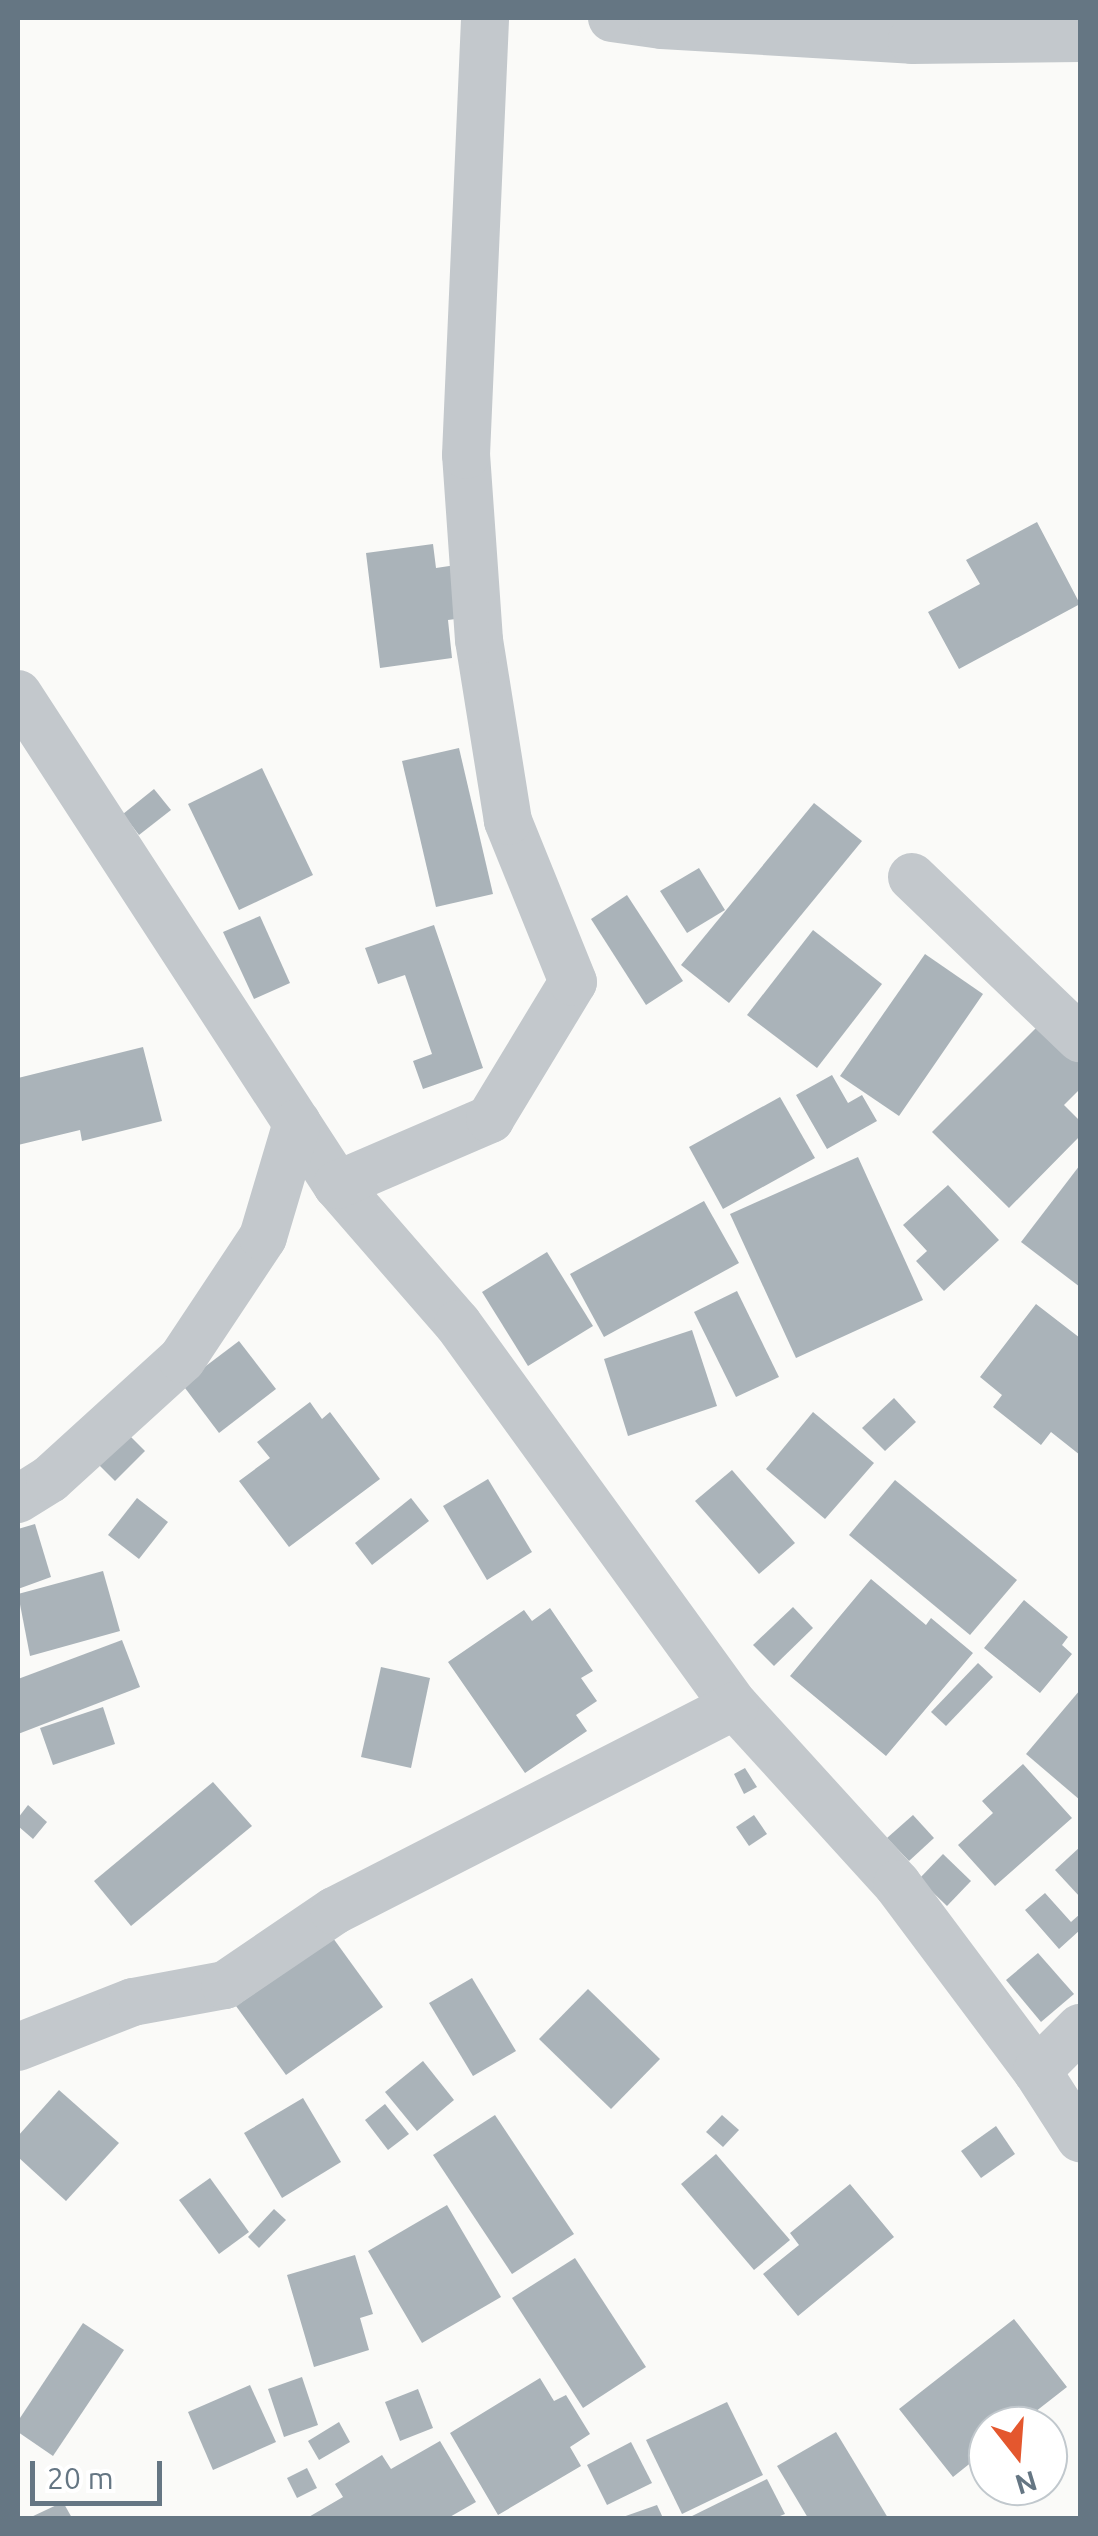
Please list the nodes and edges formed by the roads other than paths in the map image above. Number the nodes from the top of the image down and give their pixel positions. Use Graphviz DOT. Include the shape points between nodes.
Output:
graph roads {
  1 [pos="485,18"];
  2 [pos="612,18"];
  3 [pos="1080,38"];
  4 [pos="18,694"];
  5 [pos="912,876"];
  6 [pos="1080,1038"];
  7 [pos="297,1123"];
  8 [pos="337,1185"];
  9 [pos="18,1499"];
  10 [pos="735,1706"];
  11 [pos="1080,2028"];
  12 [pos="18,2047"];
  13 [pos="1037,2071"];
  14 [pos="1080,2138"];
  1 -- 8 [label="street" via="466,455 480,640 508,821 573,982 490,1119"];
  2 -- 3 [label="street" via="912,40"];
  4 -- 7 [label="street"];
  5 -- 6 [label="street"];
  7 -- 8 [label="street"];
  7 -- 9 [label="street" via="263,1237 182,1359"];
  8 -- 10 [label="street" via="458,1324"];
  10 -- 12 [label="street" via="334,1911 224,1985 134,2002"];
  10 -- 13 [label="street" via="898,1884"];
  11 -- 13 [label="street"];
  13 -- 14 [label="street"];
}
